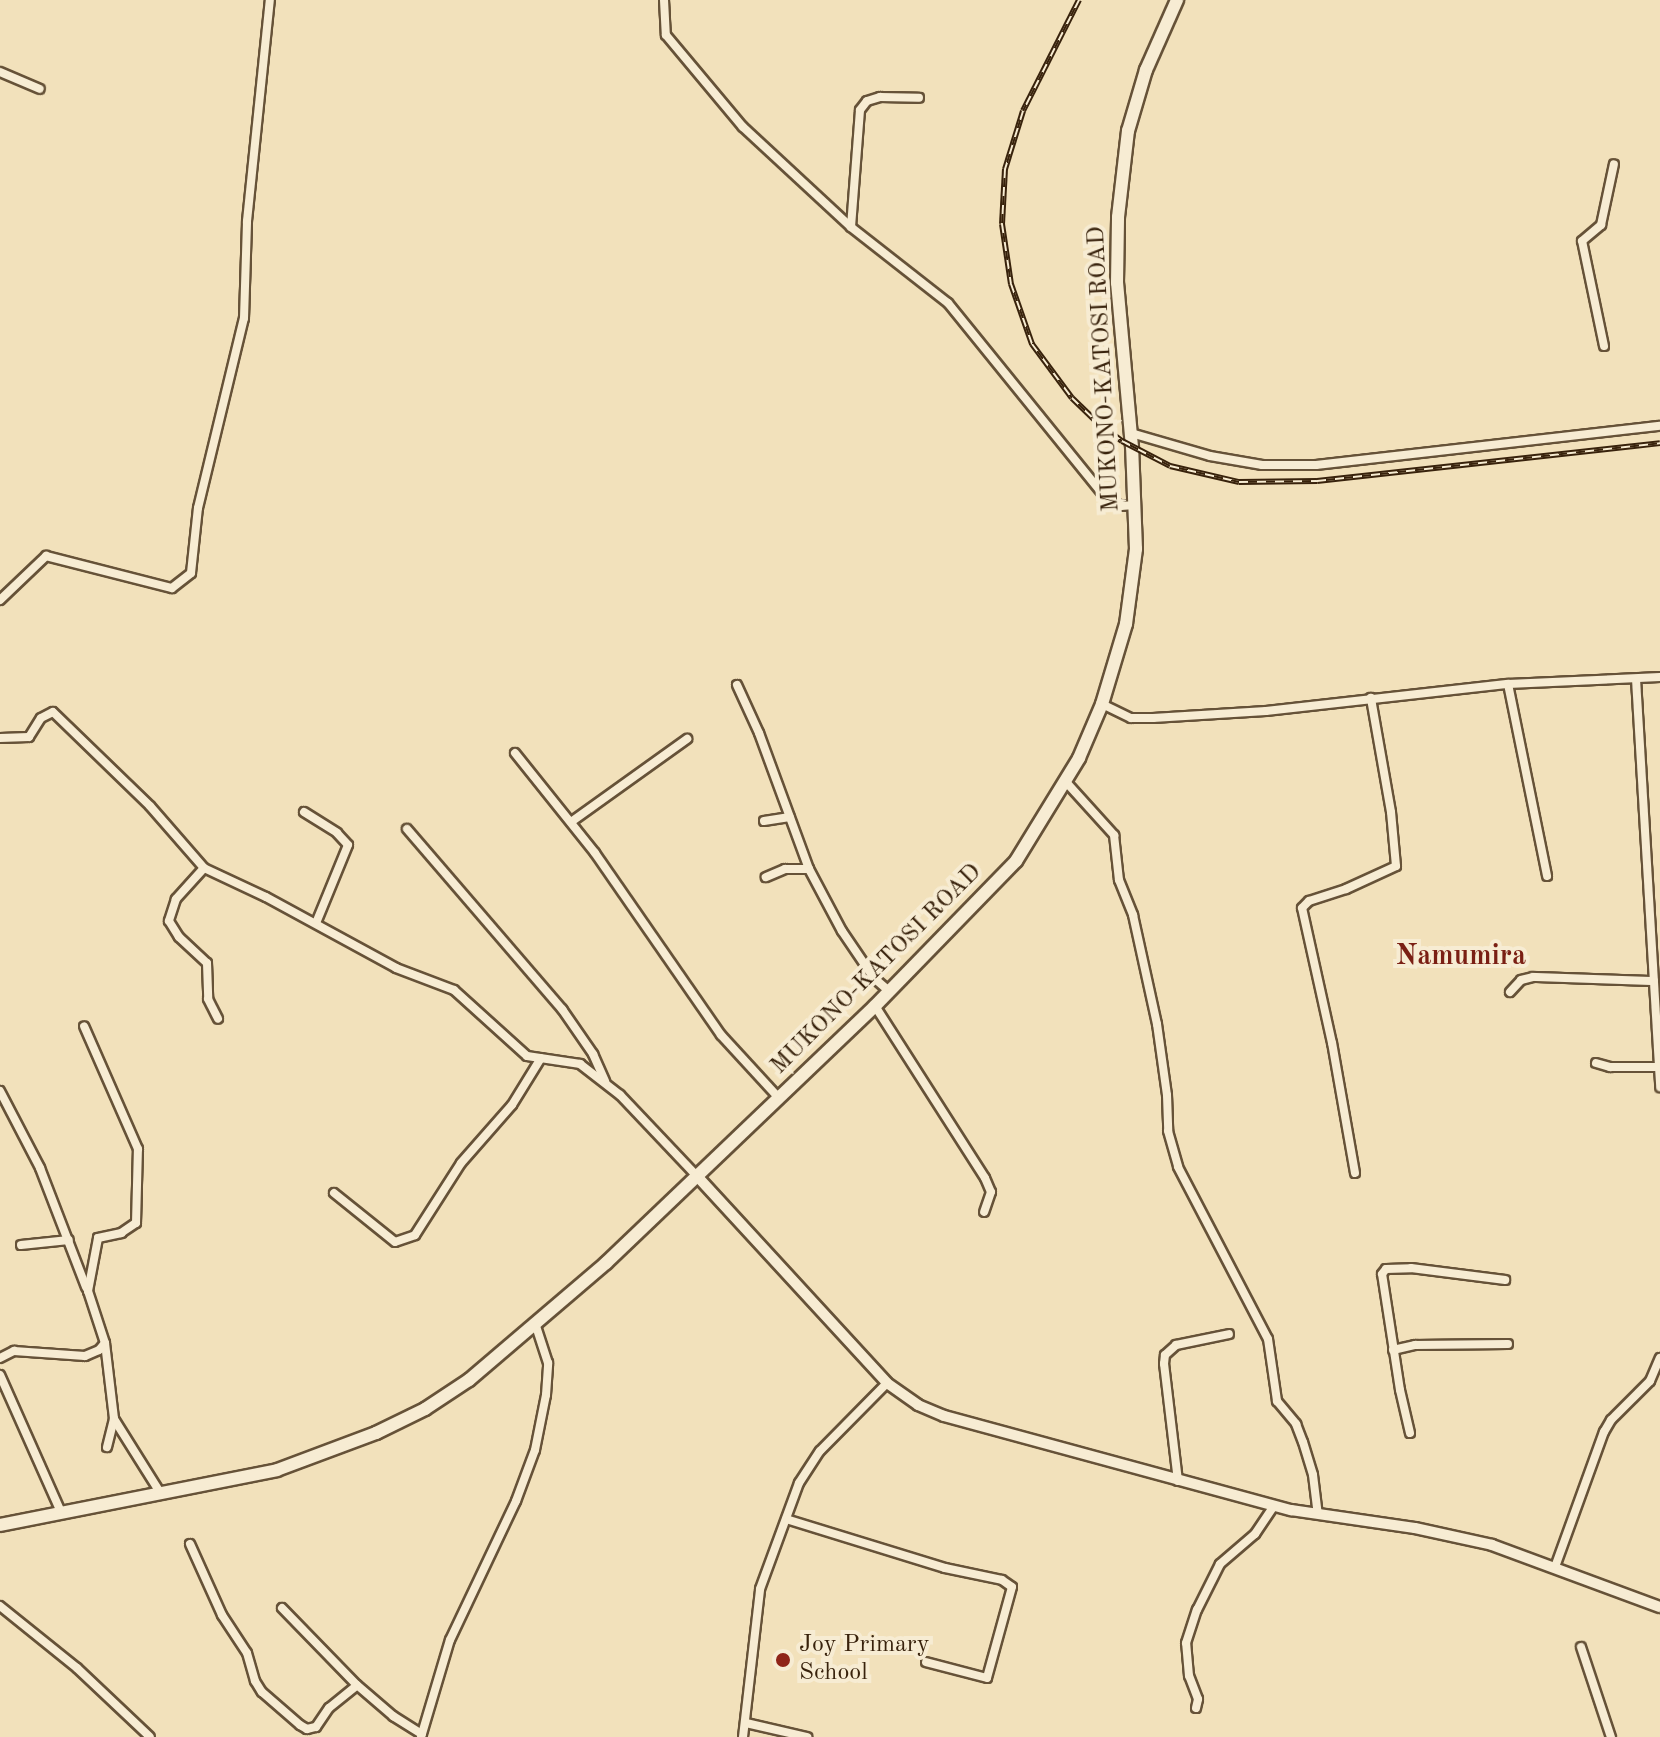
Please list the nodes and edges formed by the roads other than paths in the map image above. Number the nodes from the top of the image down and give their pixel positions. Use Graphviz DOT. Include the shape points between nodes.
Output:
graph roads {
  1 [pos="270,0"];
  2 [pos="664,0"];
  3 [pos="1174,2"];
  4 [pos="0,72"];
  5 [pos="40,89"];
  6 [pos="919,98"];
  7 [pos="1614,164"];
  8 [pos="851,227"];
  9 [pos="1604,346"];
  10 [pos="1660,426"];
  11 [pos="1131,433"];
  12 [pos="1135,505"];
  13 [pos="0,600"];
  14 [pos="1660,677"];
  15 [pos="1636,679"];
  16 [pos="1508,684"];
  17 [pos="737,685"];
  18 [pos="1371,698"];
  19 [pos="1102,704"];
  20 [pos="0,738"];
  21 [pos="687,739"];
  22 [pos="515,753"];
  23 [pos="1066,782"];
  24 [pos="304,812"];
  25 [pos="790,817"];
  26 [pos="764,821"];
  27 [pos="571,822"];
  28 [pos="407,829"];
  29 [pos="204,868"];
  30 [pos="809,869"];
  31 [pos="1547,876"];
  32 [pos="766,877"];
  33 [pos="316,923"];
  34 [pos="1654,981"];
  35 [pos="889,991"];
  36 [pos="1510,992"];
  37 [pos="875,1006"];
  38 [pos="218,1019"];
  39 [pos="84,1026"];
  40 [pos="541,1058"];
  41 [pos="1596,1063"];
  42 [pos="1657,1067"];
  43 [pos="607,1085"];
  44 [pos="1660,1087"];
  45 [pos="0,1091"];
  46 [pos="779,1098"];
  47 [pos="1355,1173"];
  48 [pos="696,1175"];
  49 [pos="334,1193"];
  50 [pos="984,1212"];
  51 [pos="69,1240"];
  52 [pos="21,1245"];
  53 [pos="1505,1280"];
  54 [pos="88,1291"];
  55 [pos="536,1326"];
  56 [pos="1229,1334"];
  57 [pos="105,1343"];
  58 [pos="1508,1344"];
  59 [pos="1393,1350"];
  60 [pos="0,1358"];
  61 [pos="1660,1358"];
  62 [pos="0,1375"];
  63 [pos="887,1383"];
  64 [pos="114,1419"];
  65 [pos="1410,1433"];
  66 [pos="107,1447"];
  67 [pos="1178,1481"];
  68 [pos="161,1494"];
  69 [pos="1274,1506"];
  70 [pos="62,1514"];
  71 [pos="1318,1514"];
  72 [pos="786,1519"];
  73 [pos="0,1525"];
  74 [pos="190,1544"];
  75 [pos="1555,1567"];
  76 [pos="0,1606"];
  77 [pos="1660,1607"];
  78 [pos="282,1608"];
  79 [pos="1581,1647"];
  80 [pos="926,1662"];
  81 [pos="357,1685"];
  82 [pos="1196,1708"];
  83 [pos="746,1723"];
  84 [pos="422,1736"];
  85 [pos="150,1737"];
  86 [pos="743,1737"];
  87 [pos="807,1737"];
  88 [pos="1611,1737"];
  1 -- 13 [label="street" via="247,221 244,318 198,508 191,573 172,588 46,556"];
  2 -- 8 [label="street" via="666,35 674,46 743,127"];
  3 -- 11 [label="main road, MUKONO-KATOSI ROAD" via="1146,70 1122,173 1117,283"];
  4 -- 5 [label="street"];
  6 -- 8 [label="street" via="880,97 860,110"];
  7 -- 9 [label="street" via="1601,225 1582,241"];
  8 -- 12 [label="street" via="948,303 1105,497 1121,506"];
  10 -- 11 [label="street" via="1316,465 1262,465"];
  11 -- 12 [label="main road, MUKONO-KATOSI ROAD"];
  12 -- 19 [label="main road, MUKONO-KATOSI ROAD" via="1128,612"];
  14 -- 15 [label="street"];
  15 -- 16 [label="street"];
  15 -- 34 [label="street"];
  16 -- 18 [label="street"];
  16 -- 31 [label="street"];
  17 -- 25 [label="street"];
  18 -- 19 [label="street" via="1153,718 1131,718"];
  18 -- 47 [label="street" via="1396,866 1302,908"];
  19 -- 23 [label="main road, MUKONO-KATOSI ROAD"];
  20 -- 29 [label="street" via="29,737 41,718 53,712 115,770"];
  21 -- 27 [label="street"];
  22 -- 27 [label="street"];
  23 -- 35 [label="main road, MUKONO-KATOSI ROAD" via="1016,861"];
  23 -- 71 [label="street" via="1114,835 1119,880 1133,915 1157,1024 1168,1131 1178,1167 1268,1339 1277,1401 1303,1442"];
  24 -- 33 [label="street" via="348,845"];
  25 -- 26 [label="street"];
  25 -- 30 [label="street"];
  27 -- 46 [label="street" via="721,1035"];
  28 -- 43 [label="street" via="562,1009"];
  29 -- 33 [label="street"];
  29 -- 38 [label="street" via="176,899 169,921 207,963 208,999"];
  30 -- 32 [label="street" via="785,869"];
  30 -- 35 [label="street" via="842,931"];
  33 -- 40 [label="street" via="396,968 454,990 527,1056"];
  34 -- 36 [label="street" via="1533,977 1521,980"];
  34 -- 42 [label="street"];
  35 -- 37 [label="main road, MUKONO-KATOSI ROAD"];
  37 -- 46 [label="main road, MUKONO-KATOSI ROAD"];
  37 -- 50 [label="street" via="985,1178 991,1192"];
  39 -- 54 [label="street" via="140,1160 136,1223 98,1238"];
  40 -- 43 [label="street" via="580,1064"];
  40 -- 49 [label="street" via="512,1105 461,1163 415,1235 395,1242"];
  41 -- 42 [label="street"];
  42 -- 44 [label="street"];
  43 -- 48 [label="street"];
  45 -- 51 [label="street"];
  46 -- 48 [label="main road, MUKONO-KATOSI ROAD"];
  48 -- 55 [label="main road, MUKONO-KATOSI ROAD"];
  48 -- 63 [label="street"];
  51 -- 52 [label="street"];
  51 -- 54 [label="street"];
  53 -- 59 [label="street" via="1386,1269 1382,1274"];
  54 -- 57 [label="street"];
  55 -- 68 [label="main road, MUKONO-KATOSI ROAD" via="469,1380 376,1433 277,1470"];
  55 -- 84 [label="street" via="548,1363 535,1450 450,1640"];
  56 -- 67 [label="street" via="1176,1345 1165,1355"];
  57 -- 60 [label="street" via="85,1356 14,1351"];
  57 -- 64 [label="street"];
  58 -- 59 [label="street"];
  59 -- 65 [label="street"];
  61 -- 75 [label="street" via="1650,1381 1604,1432"];
  62 -- 70 [label="street"];
  63 -- 67 [label="street" via="944,1416"];
  63 -- 72 [label="street" via="820,1451 799,1483"];
  64 -- 66 [label="street"];
  64 -- 68 [label="street"];
  67 -- 69 [label="street"];
  68 -- 70 [label="main road, MUKONO-KATOSI ROAD"];
  69 -- 71 [label="street"];
  69 -- 82 [label="street" via="1255,1534 1220,1564 1197,1610 1186,1643"];
  70 -- 73 [label="main road, MUKONO-KATOSI ROAD"];
  71 -- 75 [label="street" via="1451,1535"];
  72 -- 80 [label="street" via="1012,1587 987,1678"];
  72 -- 83 [label="street" via="760,1589"];
  74 -- 81 [label="street" via="222,1615 247,1653 255,1681 290,1717 307,1729 316,1727"];
  75 -- 77 [label="street"];
  76 -- 85 [label="street"];
  78 -- 81 [label="street"];
  79 -- 88 [label="street"];
  81 -- 84 [label="street"];
  83 -- 86 [label="street"];
  83 -- 87 [label="street"];
}
